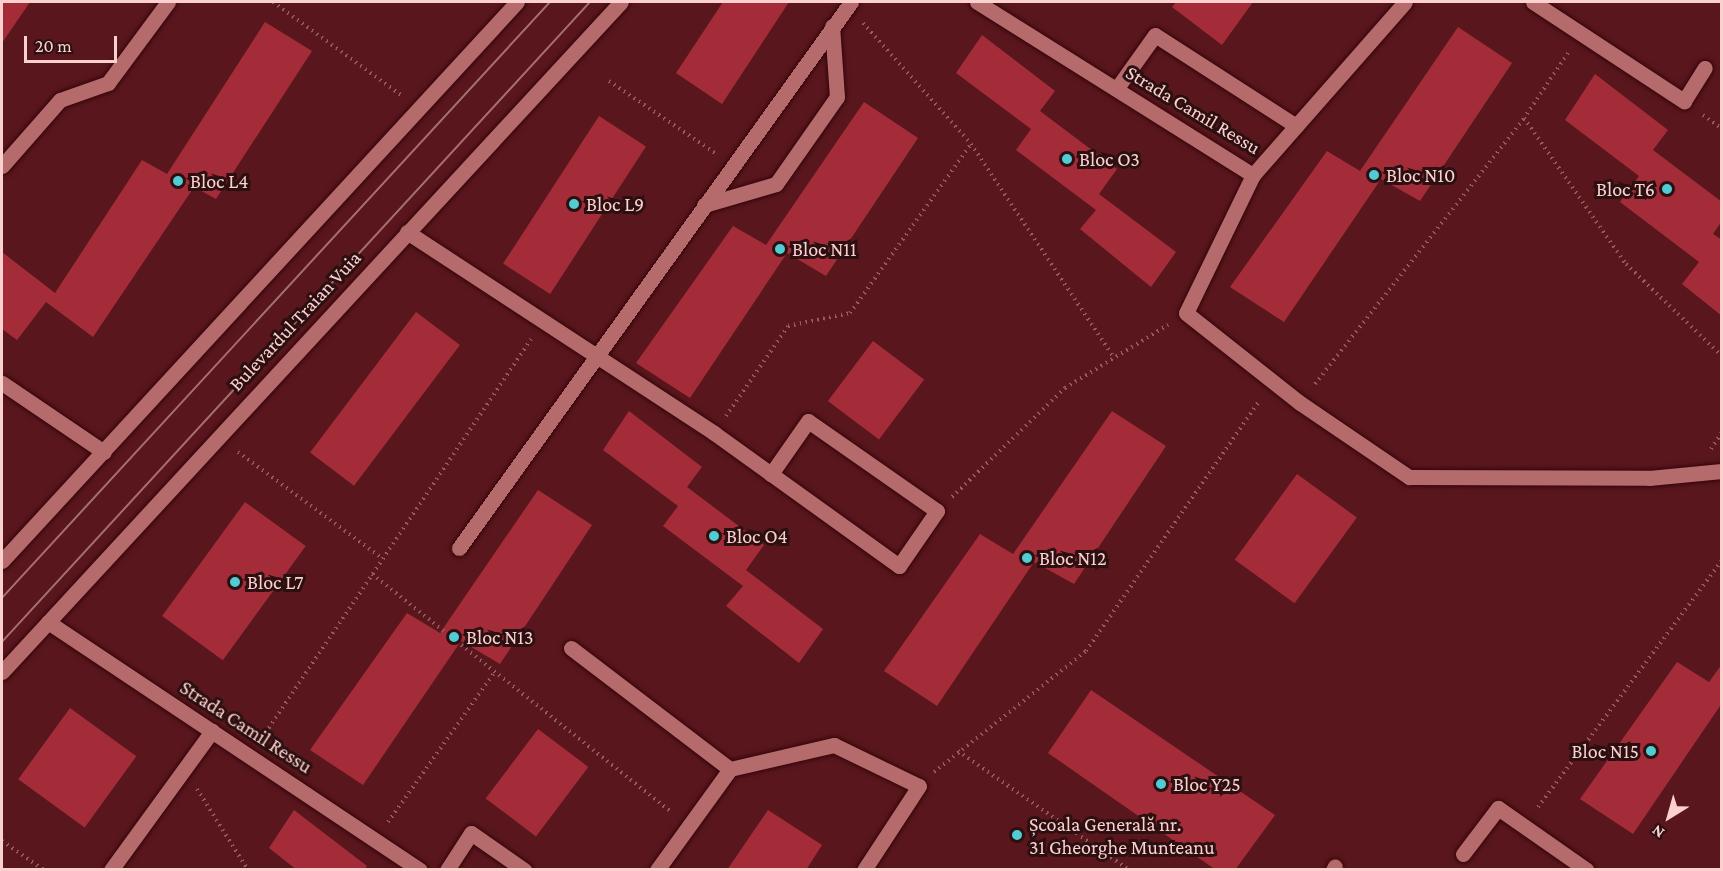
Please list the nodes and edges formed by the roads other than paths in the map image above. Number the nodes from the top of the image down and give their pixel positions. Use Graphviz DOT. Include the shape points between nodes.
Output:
graph roads {
  1 [pos="168,2"];
  2 [pos="517,2"];
  3 [pos="621,2"];
  4 [pos="977,2"];
  5 [pos="1405,2"];
  6 [pos="1533,2"];
  7 [pos="850,4"];
  8 [pos="832,26"];
  9 [pos="1705,68"];
  10 [pos="1117,88"];
  11 [pos="1296,126"];
  12 [pos="2,166"];
  13 [pos="1253,175"];
  14 [pos="704,205"];
  15 [pos="407,232"];
  16 [pos="595,358"];
  17 [pos="2,383"];
  18 [pos="104,452"];
  19 [pos="1722,471"];
  20 [pos="771,474"];
  21 [pos="459,548"];
  22 [pos="2,561"];
  23 [pos="48,622"];
  24 [pos="571,648"];
  25 [pos="2,672"];
  26 [pos="212,731"];
  27 [pos="730,769"];
  28 [pos="1463,854"];
  29 [pos="111,870"];
  30 [pos="420,870"];
  31 [pos="447,870"];
  32 [pos="524,870"];
  33 [pos="657,870"];
  34 [pos="864,870"];
  35 [pos="1587,870"];
  1 -- 12 [label="street" via="108,83 60,100"];
  2 -- 18 [label="street"];
  3 -- 15 [label="street, Bulevardul Traian Vuia"];
  4 -- 10 [label="street, Strada Camil Ressu"];
  5 -- 11 [label="street, Strada Camil Ressu"];
  6 -- 9 [label="street" via="1684,101"];
  7 -- 8 [label="street"];
  8 -- 14 [label="street"];
  8 -- 14 [label="street" via="837,97 776,184"];
  10 -- 11 [label="street" via="1155,34"];
  10 -- 13 [label="street, Strada Camil Ressu"];
  11 -- 13 [label="street, Strada Camil Ressu"];
  13 -- 19 [label="street" via="1186,314 1300,403 1409,477 1649,478"];
  14 -- 16 [label="street"];
  15 -- 16 [label="street"];
  15 -- 23 [label="street, Bulevardul Traian Vuia"];
  16 -- 20 [label="street"];
  16 -- 21 [label="street"];
  17 -- 18 [label="street"];
  18 -- 22 [label="street"];
  20 -- 20 [label="street" via="899,566 937,511 808,421"];
  23 -- 25 [label="street, Bulevardul Traian Vuia"];
  23 -- 26 [label="street, Strada Camil Ressu"];
  24 -- 27 [label="street"];
  26 -- 29 [label="street"];
  26 -- 30 [label="street, Strada Camil Ressu"];
  27 -- 33 [label="street"];
  27 -- 34 [label="street" via="834,745 919,786"];
  28 -- 35 [label="street" via="1498,808"];
  31 -- 32 [label="street" via="471,833"];
}
